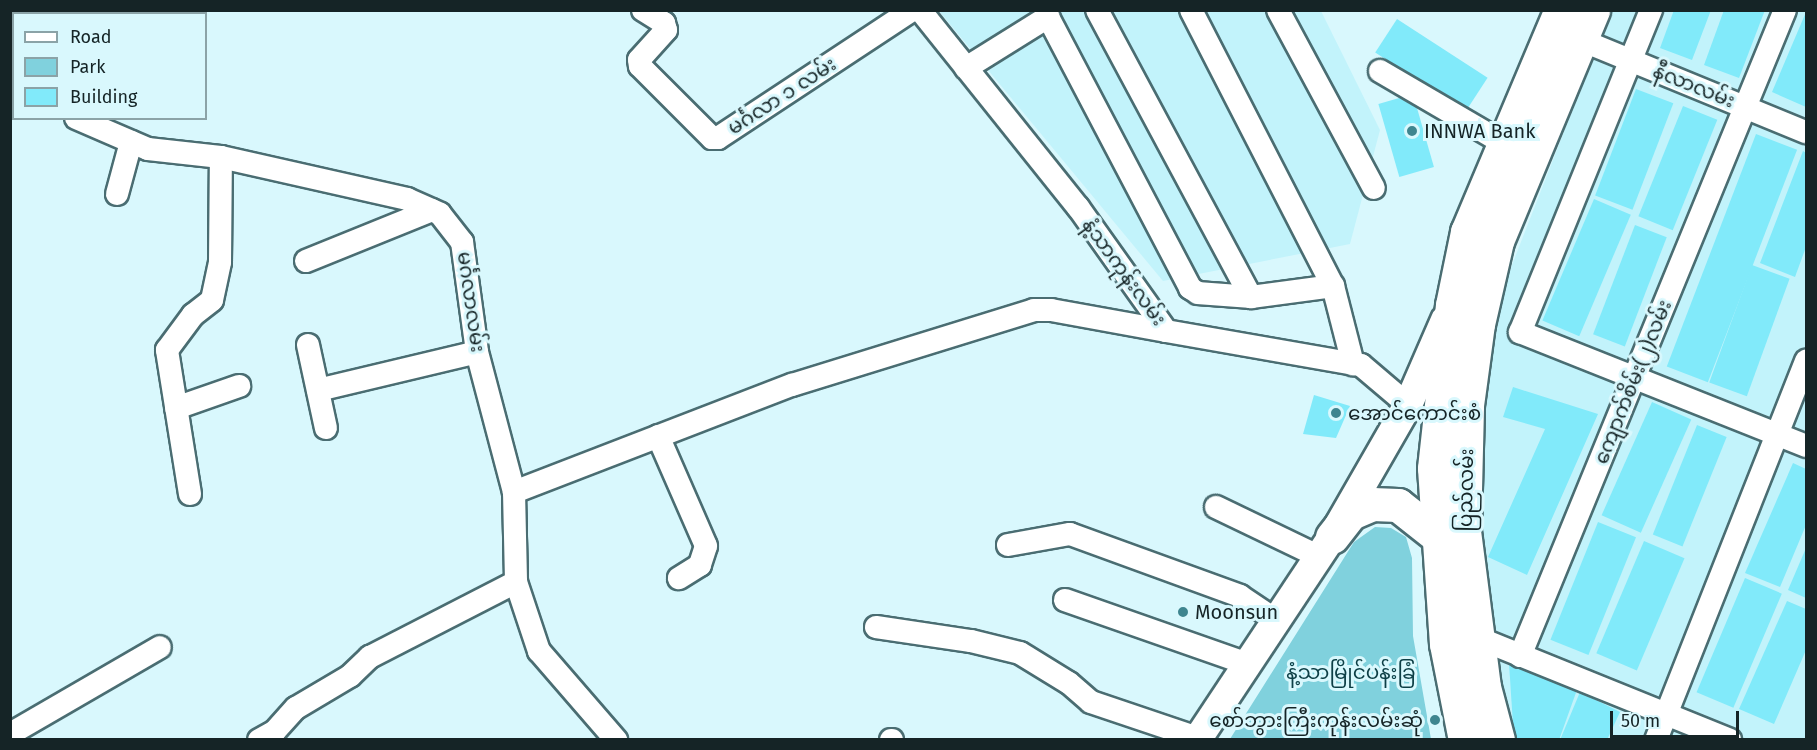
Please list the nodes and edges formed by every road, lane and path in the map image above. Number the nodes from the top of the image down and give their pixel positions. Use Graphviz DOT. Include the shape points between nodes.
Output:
graph roads {
  1 [pos="643,10"];
  2 [pos="912,10"];
  3 [pos="920,10"];
  4 [pos="1097,10"];
  5 [pos="1191,10"];
  6 [pos="1278,10"];
  7 [pos="1593,10"];
  8 [pos="1651,10"];
  9 [pos="1785,10"];
  10 [pos="1565,27"];
  11 [pos="1630,60"];
  12 [pos="966,68"];
  13 [pos="1380,71"];
  14 [pos="1745,107"];
  15 [pos="81,120"];
  16 [pos="1806,132"];
  17 [pos="131,142"];
  18 [pos="1505,144"];
  19 [pos="221,157"];
  20 [pos="1374,188"];
  21 [pos="117,194"];
  22 [pos="432,210"];
  23 [pos="1497,241"];
  24 [pos="306,261"];
  25 [pos="1333,286"];
  26 [pos="1251,297"];
  27 [pos="1452,305"];
  28 [pos="1166,331"];
  29 [pos="308,345"];
  30 [pos="477,352"];
  31 [pos="1806,361"];
  32 [pos="1353,364"];
  33 [pos="1635,375"];
  34 [pos="239,386"];
  35 [pos="318,390"];
  36 [pos="1432,402"];
  37 [pos="176,408"];
  38 [pos="326,428"];
  39 [pos="1778,434"];
  40 [pos="658,436"];
  41 [pos="1806,446"];
  42 [pos="514,492"];
  43 [pos="190,494"];
  44 [pos="1216,507"];
  45 [pos="1450,533"];
  46 [pos="1008,544"];
  47 [pos="1326,547"];
  48 [pos="679,578"];
  49 [pos="516,582"];
  50 [pos="1065,600"];
  51 [pos="1277,621"];
  52 [pos="876,627"];
  53 [pos="1478,638"];
  54 [pos="160,647"];
  55 [pos="1520,657"];
  56 [pos="1245,663"];
  57 [pos="1667,715"];
  58 [pos="10,734"];
  59 [pos="1197,739"];
  60 [pos="259,740"];
  61 [pos="616,740"];
  62 [pos="1465,740"];
  63 [pos="1498,740"];
  64 [pos="1656,740"];
  65 [pos="1730,740"];
  1 -- 2 [label="street, မင်္ဂလာ ၁ လမ်း" via="664,23 666,30 639,60 640,66 712,138 718,138"];
  3 -- 12 [label="street, နံ့သာကုန်းလမ်း"];
  4 -- 26 [label="street"];
  5 -- 25 [label="street"];
  6 -- 20 [label="street"];
  7 -- 10 [label="highway, ပြည်လမ်း"];
  8 -- 11 [label="street"];
  9 -- 14 [label="street, ကျောက်စိမ်း(၂)လမ်း"];
  10 -- 11 [label="street, နီလာလမ်း"];
  10 -- 18 [label="highway, ပြည်လမ်း"];
  10 -- 23 [label="highway, ပြည်လမ်း"];
  11 -- 14 [label="street, နီလာလမ်း"];
  11 -- 33 [label="street" via="1520,332"];
  12 -- 26 [label="street" via="1048,17 1190,288 1198,293"];
  12 -- 28 [label="street, နံ့သာကုန်းလမ်း" via="1078,207"];
  13 -- 18 [label="street"];
  14 -- 16 [label="street, နီလာလမ်း"];
  14 -- 33 [label="street, ကျောက်စိမ်း(၂)လမ်း"];
  15 -- 17 [label="street, မင်္ဂလာလမ်း"];
  17 -- 19 [label="street, မင်္ဂလာလမ်း" via="148,149"];
  17 -- 21 [label="street"];
  18 -- 27 [label="highway, ပြည်လမ်း" via="1467,232"];
  19 -- 22 [label="street, မင်္ဂလာလမ်း" via="407,199"];
  19 -- 37 [label="street" via="220,262 212,300 193,315 167,350"];
  22 -- 24 [label="street"];
  22 -- 30 [label="street, မင်္ဂလာလမ်း" via="440,214 462,242"];
  23 -- 27 [label="main road, ပြည်လမ်း"];
  23 -- 36 [label="highway, ပြည်လမ်း" via="1478,324"];
  25 -- 26 [label="street"];
  25 -- 32 [label="street"];
  27 -- 36 [label="highway, ပြည်လမ်း"];
  28 -- 32 [label="street, နံ့သာကုန်းလမ်း"];
  28 -- 40 [label="street" via="1034,310 792,385"];
  29 -- 35 [label="street"];
  30 -- 35 [label="street"];
  30 -- 42 [label="street, မင်္ဂလာလမ်း"];
  31 -- 39 [label="street"];
  32 -- 36 [label="street, နံ့သာကုန်းလမ်း"];
  33 -- 39 [label="street"];
  33 -- 55 [label="street, ကျောက်စိမ်း(၂)လမ်း"];
  34 -- 37 [label="street"];
  35 -- 38 [label="street"];
  36 -- 45 [label="highway, ပြည်လမ်း" via="1434,468"];
  36 -- 47 [label="main road"];
  37 -- 43 [label="street"];
  39 -- 41 [label="street"];
  39 -- 57 [label="street"];
  40 -- 42 [label="street"];
  40 -- 48 [label="street" via="706,546 700,565"];
  42 -- 49 [label="street, မင်္ဂလာလမ်း"];
  44 -- 47 [label="street"];
  45 -- 47 [label="highway" via="1398,505 1372,504 1351,513"];
  45 -- 53 [label="highway, ပြည်လမ်း"];
  45 -- 62 [label="highway, ပြည်လမ်း" via="1446,644"];
  46 -- 51 [label="street" via="1071,534 1240,597"];
  47 -- 51 [label="main road"];
  49 -- 60 [label="street" via="370,657 350,676 296,708 275,731"];
  49 -- 61 [label="street, မင်္ဂလာလမ်း" via="538,651"];
  50 -- 56 [label="street"];
  51 -- 56 [label="main road"];
  52 -- 59 [label="street" via="971,640 1020,653 1069,683 1091,702"];
  53 -- 55 [label="street"];
  53 -- 63 [label="highway, ပြည်လမ်း" via="1484,687"];
  54 -- 58 [label="street"];
  55 -- 57 [label="street"];
  56 -- 59 [label="main road"];
  57 -- 64 [label="street"];
  57 -- 65 [label="street"];
}
